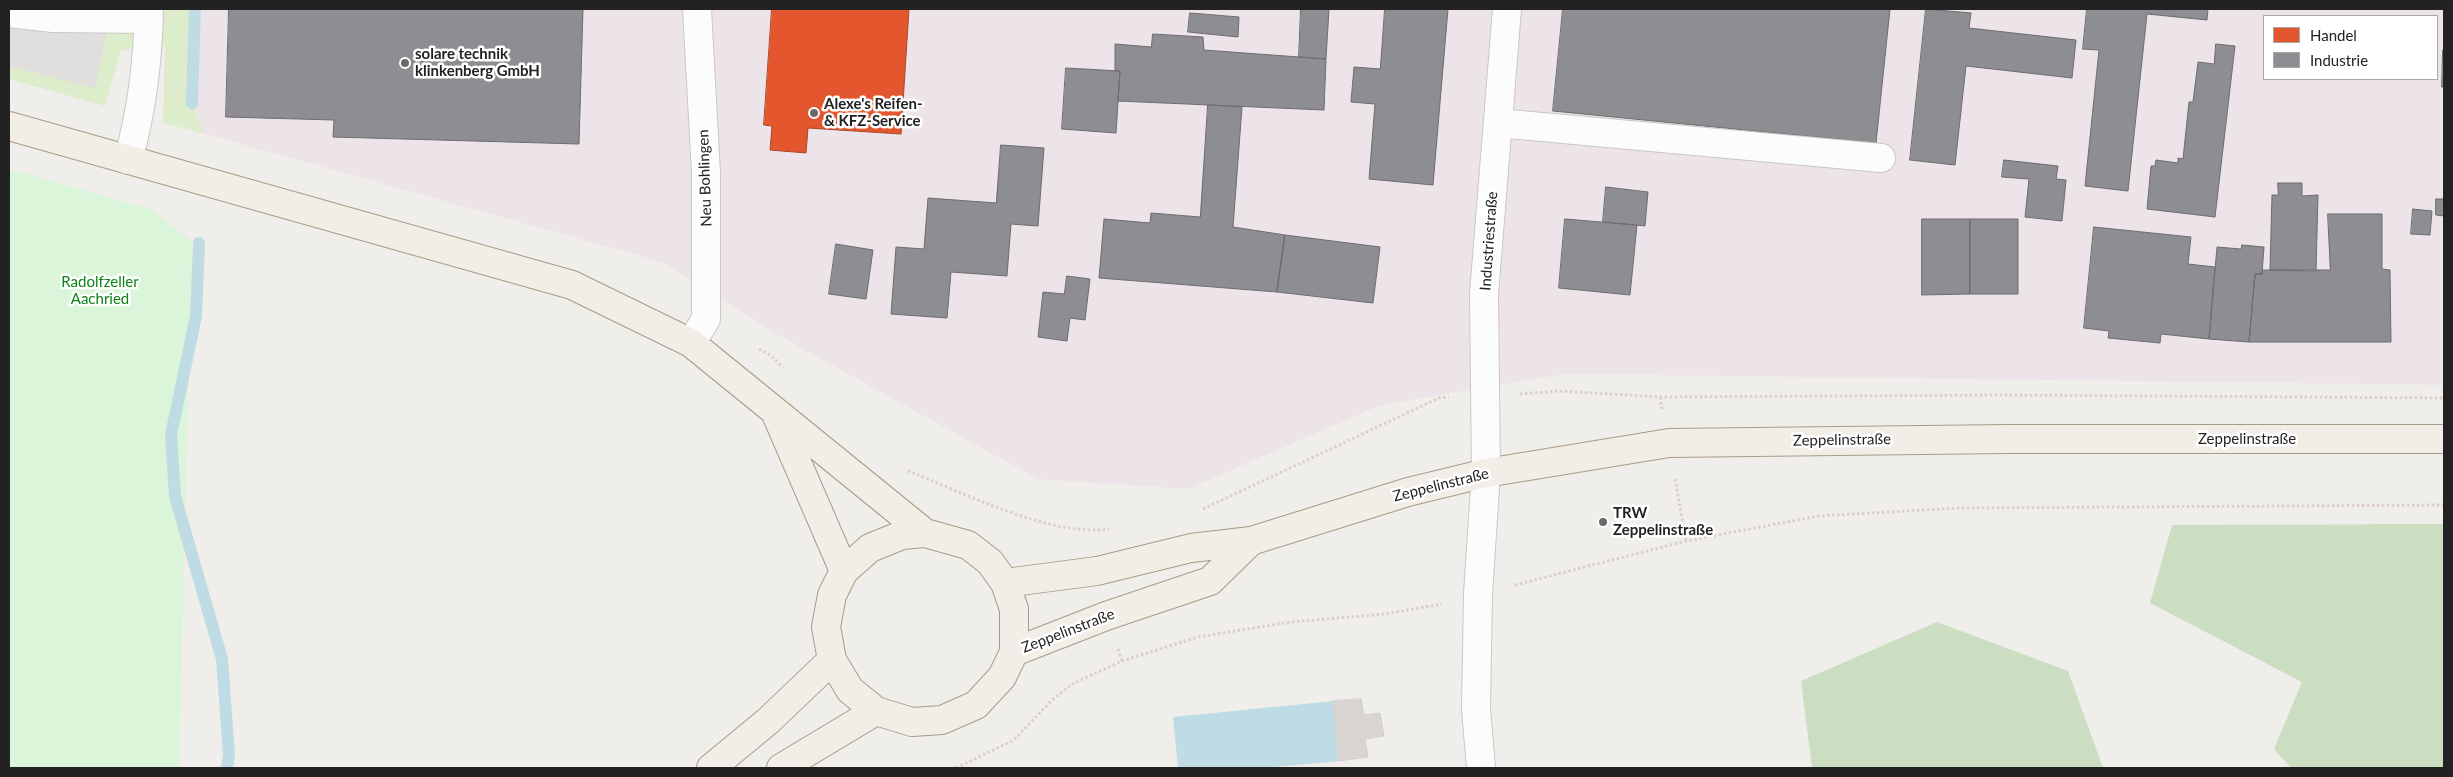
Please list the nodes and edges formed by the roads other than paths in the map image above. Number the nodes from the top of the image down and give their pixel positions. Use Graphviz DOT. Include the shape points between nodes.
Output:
graph roads {
  1 [pos="697,9"];
  2 [pos="1506,9"];
  3 [pos="9,13"];
  4 [pos="149,14"];
  5 [pos="1498,123"];
  6 [pos="9,126"];
  7 [pos="1881,158"];
  8 [pos="128,160"];
  9 [pos="691,343"];
  10 [pos="773,408"];
  11 [pos="2444,438"];
  12 [pos="1486,473"];
  13 [pos="925,533"];
  14 [pos="1251,541"];
  15 [pos="844,571"];
  16 [pos="1005,583"];
  17 [pos="1014,652"];
  18 [pos="832,660"];
  19 [pos="876,711"];
  20 [pos="710,768"];
  21 [pos="781,768"];
  22 [pos="1481,768"];
  1 -- 9 [label="street, Neu Bohlingen" via="706,172 706,319"];
  2 -- 5 [label="street, Industriestraße"];
  3 -- 4 [label="street" via="53,18"];
  4 -- 8 [label="street" via="149,47 137,128"];
  5 -- 7 [label="street"];
  5 -- 12 [label="street, Industriestraße" via="1484,294"];
  6 -- 8 [label="main road"];
  8 -- 9 [label="main road" via="572,285"];
  9 -- 10 [label="main road"];
  10 -- 13 [label="main road"];
  10 -- 15 [label="main road"];
  11 -- 12 [label="main road, Zeppelinstraße" via="1669,443"];
  12 -- 14 [label="main road, Zeppelinstraße" via="1408,492"];
  12 -- 22 [label="street, Industriestraße" via="1478,594 1476,709"];
  13 -- 15 [label="main road" via="902,535 870,548"];
  13 -- 16 [label="main road" via="968,545 990,562"];
  14 -- 16 [label="main road, Zeppelinstraße" via="1191,548 1096,571"];
  14 -- 17 [label="main road, Zeppelinstraße" via="1210,581 1106,616"];
  15 -- 18 [label="main road" via="832,595 826,627"];
  16 -- 17 [label="main road" via="1014,609"];
  17 -- 19 [label="main road" via="1002,677 976,705 942,720 912,722"];
  18 -- 19 [label="main road" via="850,690"];
  18 -- 20 [label="main road" via="768,721"];
  19 -- 21 [label="main road"];
}
